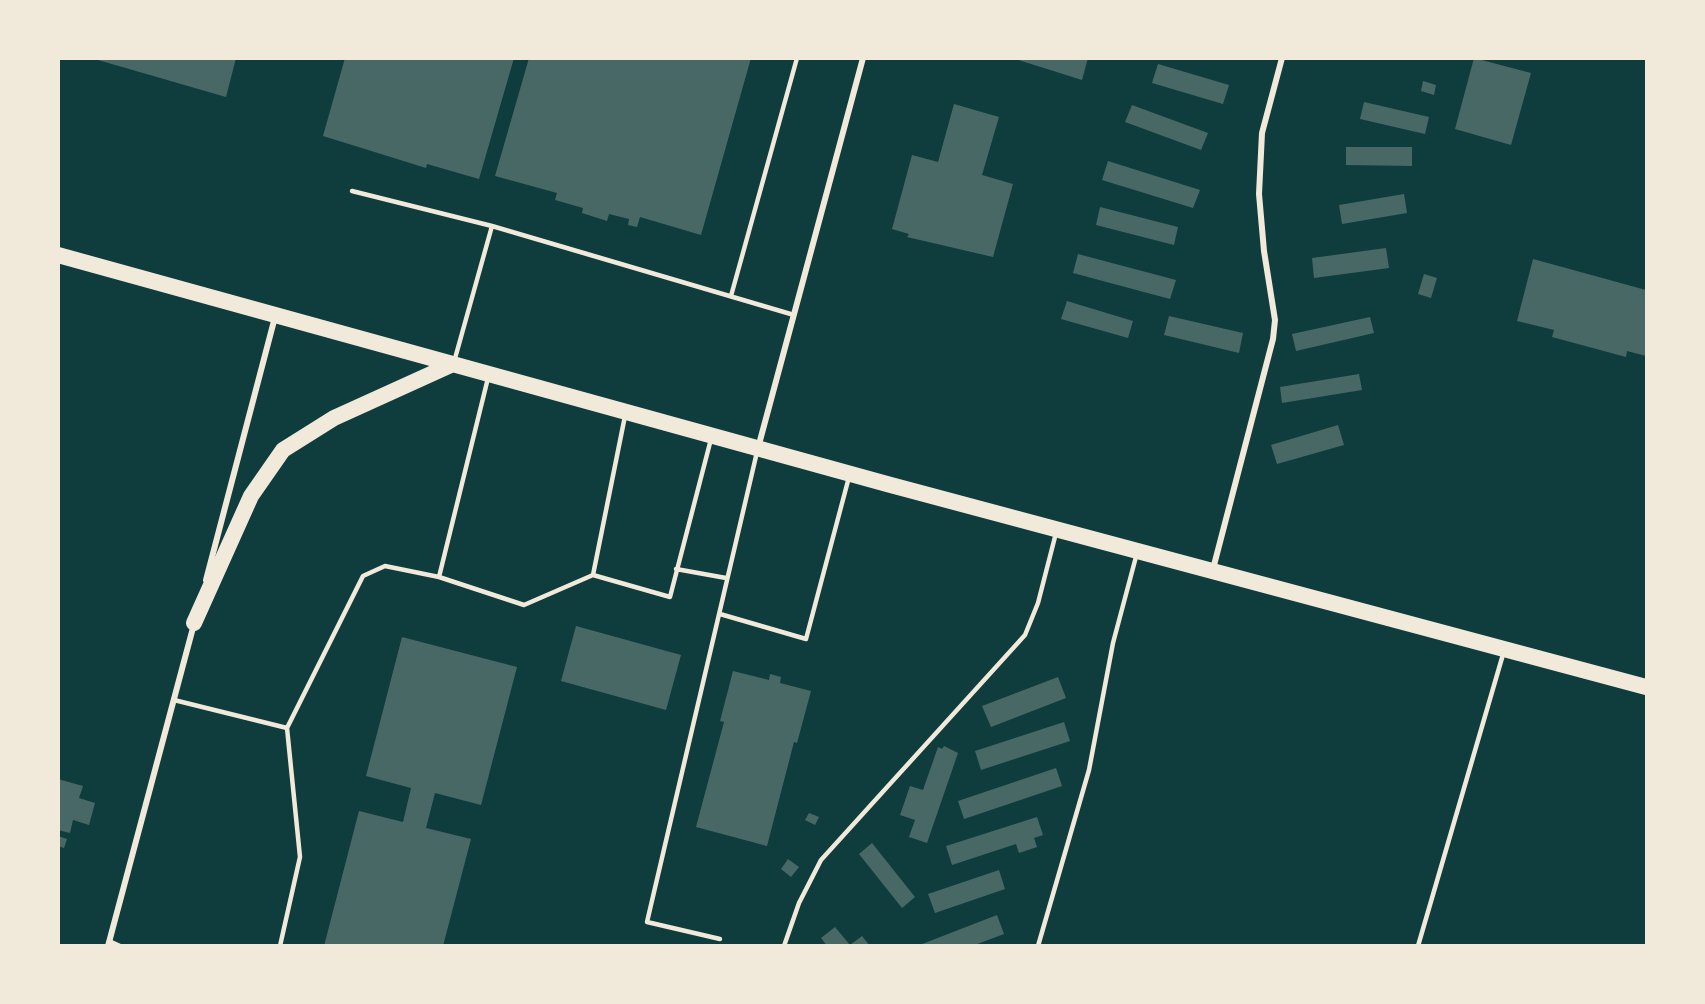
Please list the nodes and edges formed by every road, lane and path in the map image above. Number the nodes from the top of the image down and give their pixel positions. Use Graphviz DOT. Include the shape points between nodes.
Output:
graph roads {
  1 [pos="797,58"];
  2 [pos="863,58"];
  3 [pos="1282,58"];
  4 [pos="352,192"];
  5 [pos="492,226"];
  6 [pos="58,255"];
  7 [pos="731,296"];
  8 [pos="275,315"];
  9 [pos="794,315"];
  10 [pos="453,364"];
  11 [pos="489,375"];
  12 [pos="626,413"];
  13 [pos="712,436"];
  14 [pos="758,449"];
  15 [pos="850,474"];
  16 [pos="1057,531"];
  17 [pos="1137,552"];
  18 [pos="676,569"];
  19 [pos="1212,573"];
  20 [pos="593,575"];
  21 [pos="439,577"];
  22 [pos="726,578"];
  23 [pos="720,614"];
  24 [pos="194,623"];
  25 [pos="1504,650"];
  26 [pos="1647,687"];
  27 [pos="174,700"];
  28 [pos="287,728"];
  29 [pos="720,939"];
  30 [pos="109,943"];
  31 [pos="120,945"];
  32 [pos="280,945"];
  33 [pos="784,945"];
  34 [pos="1038,945"];
  35 [pos="1418,945"];
  1 -- 7 [label="lane"];
  2 -- 9 [label="street"];
  3 -- 19 [label="street" via="1262,133 1259,194 1275,320 1273,339"];
  4 -- 5 [label="lane"];
  5 -- 7 [label="lane"];
  5 -- 10 [label="lane"];
  6 -- 8 [label="highway"];
  7 -- 9 [label="lane"];
  8 -- 10 [label="highway"];
  8 -- 24 [label="street"];
  9 -- 14 [label="street"];
  10 -- 11 [label="highway"];
  10 -- 24 [label="highway" via="334,418 283,450 251,496"];
  11 -- 12 [label="highway"];
  11 -- 21 [label="lane"];
  12 -- 13 [label="highway"];
  12 -- 20 [label="lane"];
  13 -- 14 [label="highway"];
  13 -- 18 [label="lane"];
  14 -- 15 [label="highway"];
  14 -- 22 [label="lane"];
  15 -- 16 [label="highway"];
  15 -- 23 [label="lane" via="806,639"];
  16 -- 17 [label="highway"];
  16 -- 33 [label="lane" via="1038,603 1025,635 821,860 799,903"];
  17 -- 19 [label="highway"];
  17 -- 34 [label="lane" via="1113,643 1089,770"];
  18 -- 20 [label="lane" via="670,597"];
  18 -- 22 [label="lane"];
  19 -- 25 [label="highway"];
  20 -- 21 [label="lane" via="524,605"];
  21 -- 28 [label="lane" via="385,566 363,576"];
  22 -- 23 [label="lane"];
  23 -- 29 [label="lane" via="647,922"];
  24 -- 27 [label="street"];
  25 -- 26 [label="highway"];
  25 -- 35 [label="lane"];
  27 -- 28 [label="lane"];
  27 -- 30 [label="street"];
  28 -- 32 [label="lane" via="300,857"];
  30 -- 31 [label="lane"];
}
